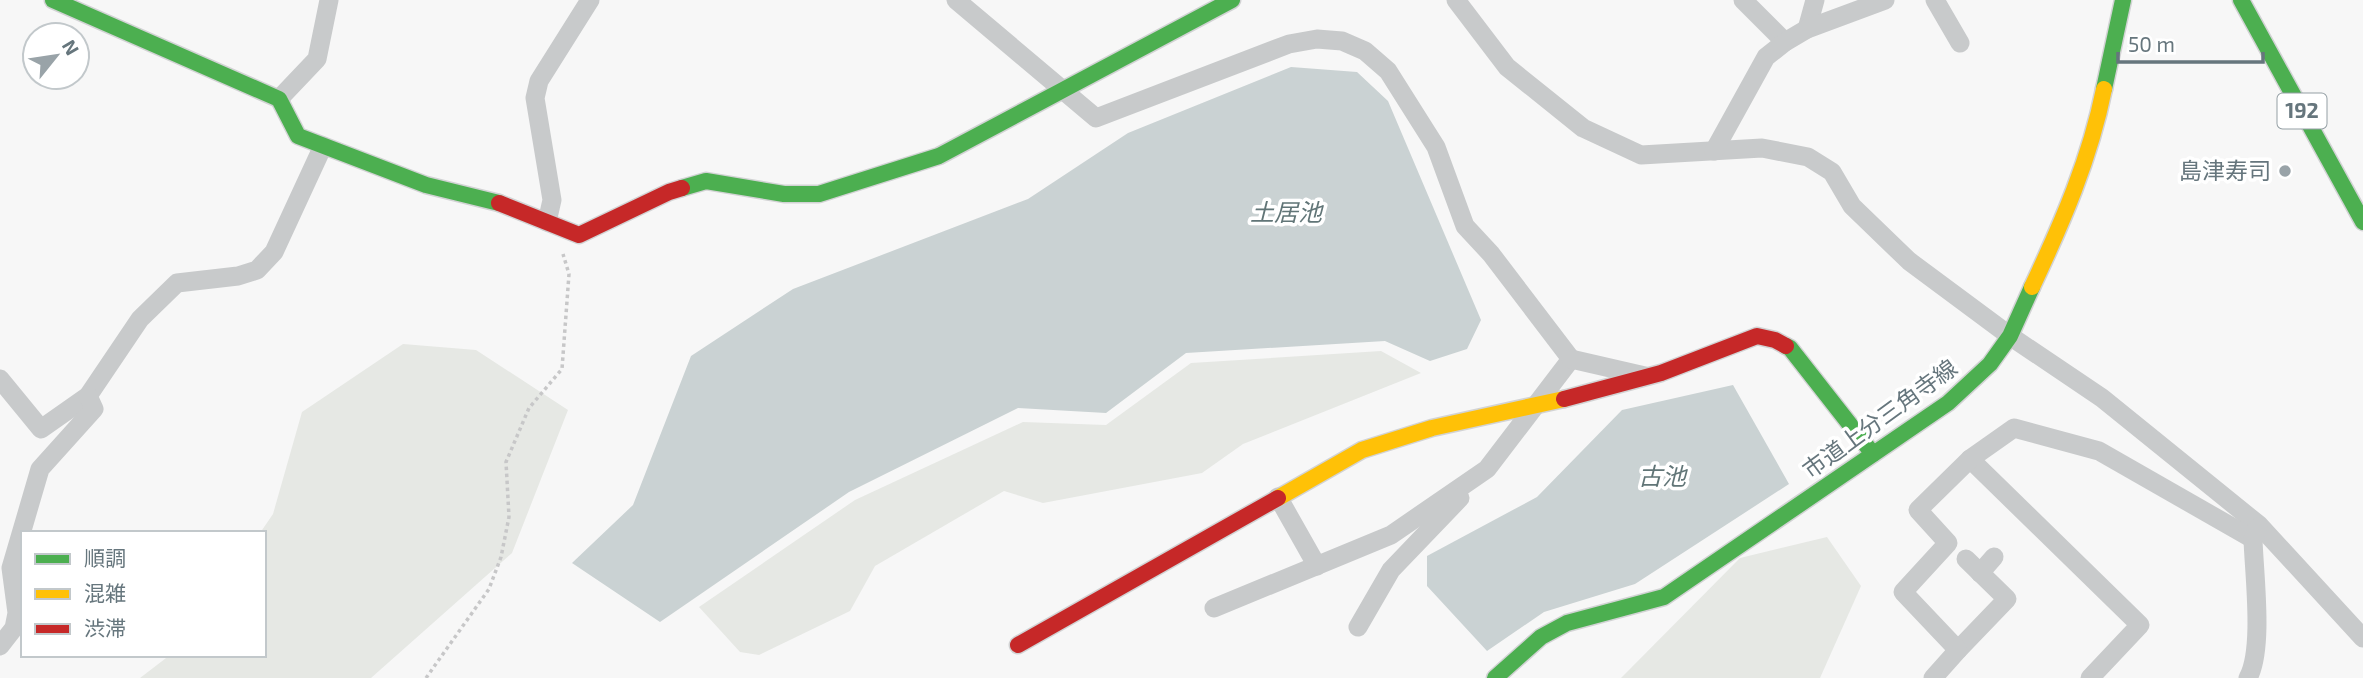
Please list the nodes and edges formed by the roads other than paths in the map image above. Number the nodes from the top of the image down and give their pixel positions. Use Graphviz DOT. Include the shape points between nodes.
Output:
graph roads {
  1 [pos="52,0"];
  2 [pos="329,0"];
  3 [pos="590,0"];
  4 [pos="1233,0"];
  5 [pos="1456,0"];
  6 [pos="1743,0"];
  7 [pos="1815,0"];
  8 [pos="1885,0"];
  9 [pos="1935,0"];
  10 [pos="2123,0"];
  11 [pos="2241,0"];
  12 [pos="960,1"];
  13 [pos="1807,29"];
  14 [pos="1785,41"];
  15 [pos="1960,43"];
  16 [pos="1063,89"];
  17 [pos="279,99"];
  18 [pos="323,146"];
  19 [pos="1714,151"];
  20 [pos="2363,222"];
  21 [pos="551,223"];
  22 [pos="2010,337"];
  23 [pos="1571,359"];
  24 [pos="1649,377"];
  25 [pos="0,379"];
  26 [pos="88,396"];
  27 [pos="1535,406"];
  28 [pos="1873,454"];
  29 [pos="1970,459"];
  30 [pos="1488,469"];
  31 [pos="1278,497"];
  32 [pos="22,531"];
  33 [pos="2256,532"];
  34 [pos="21,534"];
  35 [pos="1994,557"];
  36 [pos="1317,566"];
  37 [pos="1214,608"];
  38 [pos="1358,626"];
  39 [pos="2363,638"];
  40 [pos="1018,645"];
  41 [pos="0,646"];
  42 [pos="1958,650"];
  43 [pos="1495,678"];
  44 [pos="1933,678"];
  45 [pos="2090,678"];
  46 [pos="2248,678"];
  1 -- 17 [label="main road"];
  2 -- 17 [label="street" via="317,59"];
  3 -- 21 [label="street" via="539,81 535,99 552,200"];
  4 -- 16 [label="main road"];
  5 -- 19 [label="street" via="1507,67 1583,128 1641,155"];
  6 -- 14 [label="street"];
  7 -- 13 [label="street"];
  8 -- 13 [label="street"];
  9 -- 15 [label="street"];
  10 -- 22 [label="main road, 市道上分三角寺線" via="2097,125 2066,214"];
  11 -- 20 [label="main road, 192"];
  12 -- 16 [label="street"];
  13 -- 14 [label="street"];
  14 -- 19 [label="street" via="1766,57"];
  16 -- 21 [label="main road" via="939,156 819,194 784,194 706,181 669,192 579,235"];
  16 -- 23 [label="street" via="1096,118 1289,44 1342,41 1365,51 1388,71 1436,147 1465,226"];
  17 -- 18 [label="main road" via="298,136"];
  18 -- 21 [label="main road" via="426,185 505,204"];
  18 -- 26 [label="street" via="274,252 257,270 177,283 140,318"];
  19 -- 22 [label="street" via="1762,148 1808,157 1832,172 1852,206 1909,261"];
  22 -- 28 [label="main road, 市道上分三角寺線" via="1990,364 1948,403"];
  22 -- 33 [label="street" via="2102,398"];
  23 -- 24 [label="street"];
  23 -- 27 [label="street"];
  24 -- 27 [label="main road"];
  24 -- 28 [label="main road" via="1757,336 1774,340 1790,348"];
  25 -- 26 [label="street" via="41,429"];
  26 -- 32 [label="street" via="94,409 40,469"];
  27 -- 30 [label="street"];
  27 -- 31 [label="main road" via="1397,437 1362,450"];
  28 -- 43 [label="main road, 市道上分三角寺線" via="1664,597 1567,623 1541,636"];
  29 -- 33 [label="street" via="2014,428 2099,451"];
  29 -- 42 [label="street" via="1919,510 1948,542 1903,592"];
  29 -- 45 [label="street" via="2140,625"];
  30 -- 36 [label="street" via="1391,535"];
  30 -- 38 [label="street" via="1391,570"];
  31 -- 36 [label="street"];
  31 -- 40 [label="main road"];
  33 -- 39 [label="street"];
  33 -- 46 [label="street" via="2256,636"];
  34 -- 41 [label="street" via="11,568 18,612 14,628"];
  35 -- 42 [label="street" via="1973,566 2007,599"];
  36 -- 37 [label="street"];
  42 -- 44 [label="street"];
}
